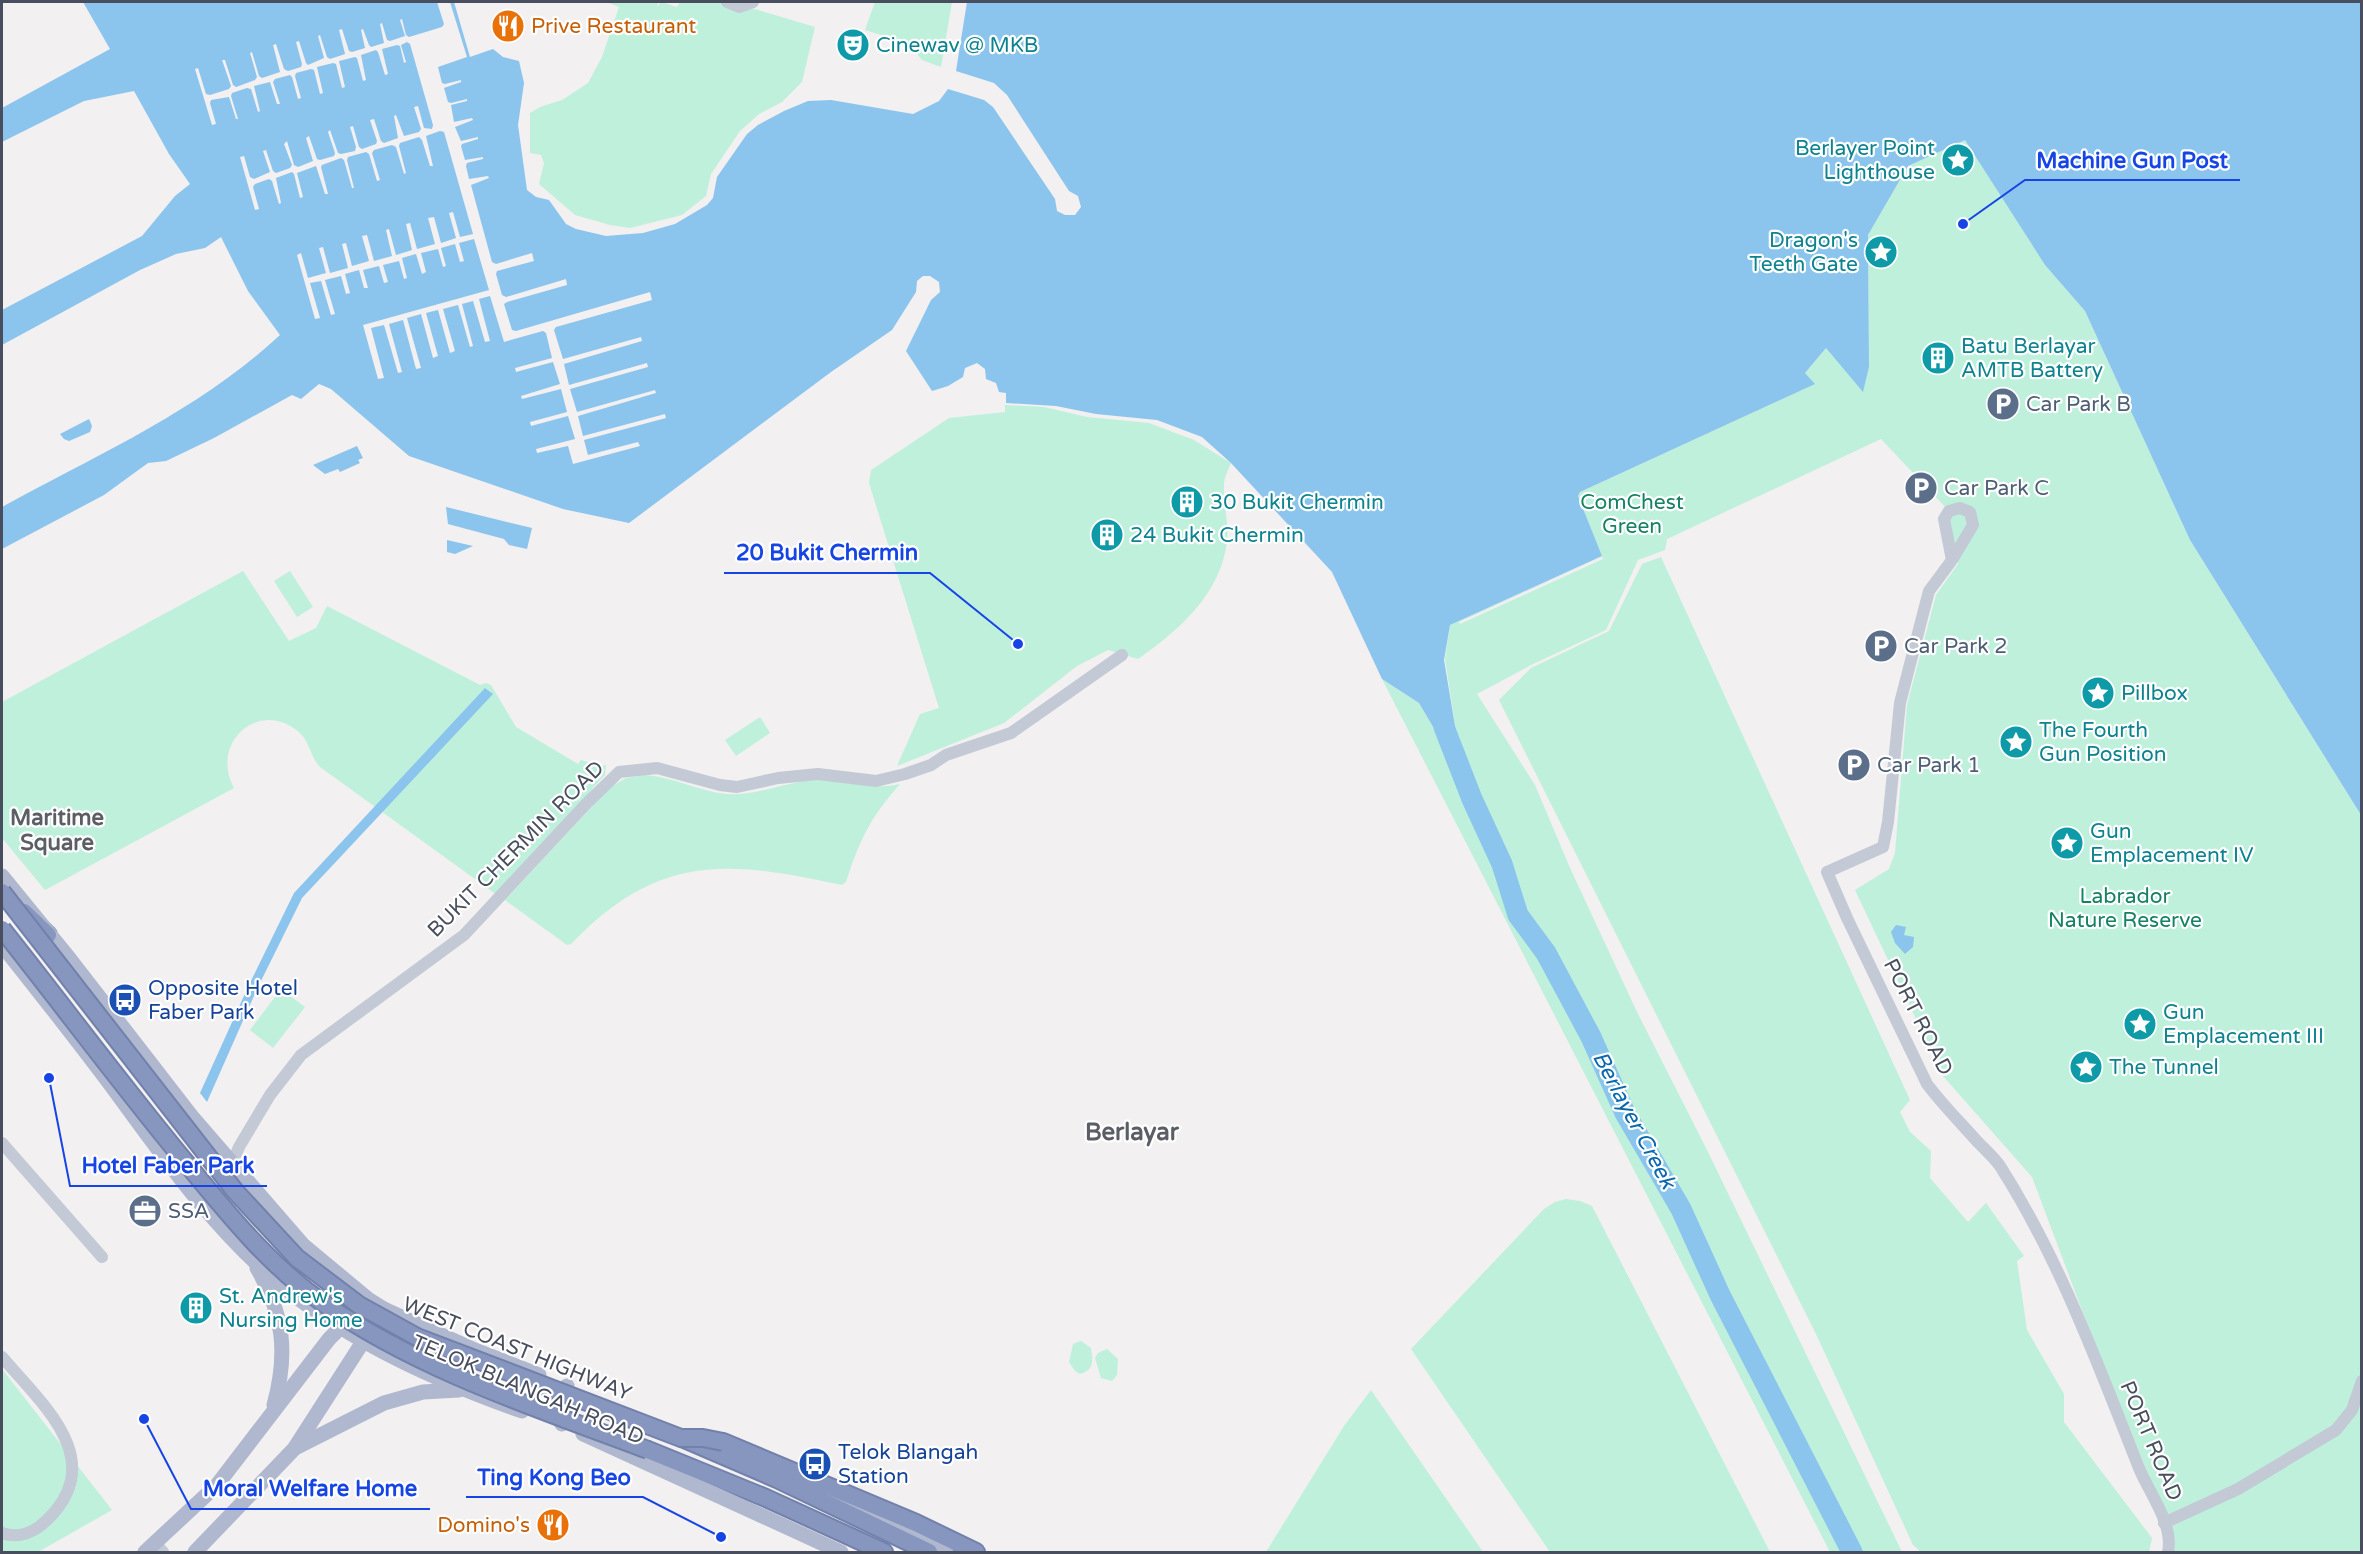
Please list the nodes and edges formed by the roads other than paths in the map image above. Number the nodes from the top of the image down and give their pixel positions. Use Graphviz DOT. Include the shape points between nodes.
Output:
graph roads {
  1 [pos="728,2"];
  2 [pos="753,2"];
  3 [pos="1948,532"];
  4 [pos="1969,533"];
  5 [pos="1952,560"];
  6 [pos="1122,655"];
  7 [pos="2,876"];
  8 [pos="2,891"];
  9 [pos="2,929"];
  10 [pos="48,935"];
  11 [pos="2,945"];
  12 [pos="2,1143"];
  13 [pos="232,1164"];
  14 [pos="216,1219"];
  15 [pos="102,1257"];
  16 [pos="251,1257"];
  17 [pos="368,1299"];
  18 [pos="384,1309"];
  19 [pos="340,1328"];
  20 [pos="362,1341"];
  21 [pos="2,1357"];
  22 [pos="2361,1381"];
  23 [pos="567,1386"];
  24 [pos="461,1390"];
  25 [pos="271,1413"];
  26 [pos="562,1424"];
  27 [pos="681,1438"];
  28 [pos="294,1449"];
  29 [pos="2164,1523"];
  30 [pos="2,1533"];
  31 [pos="214,1533"];
  32 [pos="155,1549"];
  33 [pos="195,1552"];
  34 [pos="210,1552"];
  35 [pos="841,1552"];
  36 [pos="884,1552"];
  37 [pos="929,1552"];
  38 [pos="946,1552"];
  39 [pos="976,1552"];
  40 [pos="2169,1552"];
  1 -- 2 [label="street" via="739,7"];
  3 -- 4 [label="street" via="1958,537"];
  3 -- 4 [label="street" via="1945,516 1960,508 1972,516"];
  3 -- 5 [label="street"];
  4 -- 5 [label="street, PORT ROAD"];
  5 -- 29 [label="street, PORT ROAD" via="1929,591 1900,703 1883,847 1827,872 1927,1084 1998,1164 2069,1293"];
  6 -- 13 [label="street, BUKIT CHERMIN ROAD" via="1011,733 946,755 931,765 876,781 818,774 737,788 657,768 620,772 464,935 301,1055 270,1095"];
  7 -- 10 [label="main road, TELOK BLANGAH ROAD"];
  8 -- 10 [label="highway"];
  8 -- 27 [label="highway, WEST COAST HIGHWAY, bridge" via="235,1191 297,1258 359,1305 417,1337"];
  9 -- 36 [label="highway, WEST COAST HIGHWAY, bridge" via="225,1211 284,1273 322,1302 374,1336 442,1370 766,1498"];
  10 -- 13 [label="main road, TELOK BLANGAH ROAD"];
  11 -- 14 [label="main road, TELOK BLANGAH ROAD"];
  12 -- 15 [label="street"];
  13 -- 14 [label="street, BUKIT CHERMIN ROAD" via="218,1197"];
  13 -- 17 [label="main road, TELOK BLANGAH ROAD" via="303,1245"];
  14 -- 16 [label="main road, TELOK BLANGAH ROAD"];
  16 -- 19 [label="main road, TELOK BLANGAH ROAD" via="283,1287"];
  16 -- 25 [label="main road" via="275,1302 282,1335 280,1379"];
  17 -- 18 [label="main road, TELOK BLANGAH ROAD"];
  17 -- 19 [label="main road"];
  18 -- 20 [label="main road"];
  18 -- 23 [label="main road, TELOK BLANGAH ROAD"];
  19 -- 20 [label="main road, TELOK BLANGAH ROAD"];
  19 -- 25 [label="main road"];
  20 -- 24 [label="main road, TELOK BLANGAH ROAD"];
  20 -- 28 [label="main road"];
  21 -- 30 [label="street" via="44,1406 69,1444 74,1473 65,1499 37,1529 23,1535"];
  22 -- 29 [label="street" via="2352,1410 2336,1430 2238,1489"];
  23 -- 26 [label="main road" via="558,1393 554,1404 555,1415"];
  23 -- 38 [label="main road, TELOK BLANGAH ROAD" via="729,1449"];
  24 -- 26 [label="main road, TELOK BLANGAH ROAD"];
  24 -- 28 [label="main road" via="423,1392 384,1403"];
  25 -- 32 [label="main road" via="217,1485"];
  26 -- 35 [label="main road, TELOK BLANGAH ROAD"];
  27 -- 37 [label="highway, WEST COAST HIGHWAY"];
  27 -- 39 [label="highway, bridge" via="723,1442"];
  28 -- 31 [label="main road"];
  29 -- 40 [label="street"];
  31 -- 33 [label="main road"];
  31 -- 34 [label="main road"];
}
